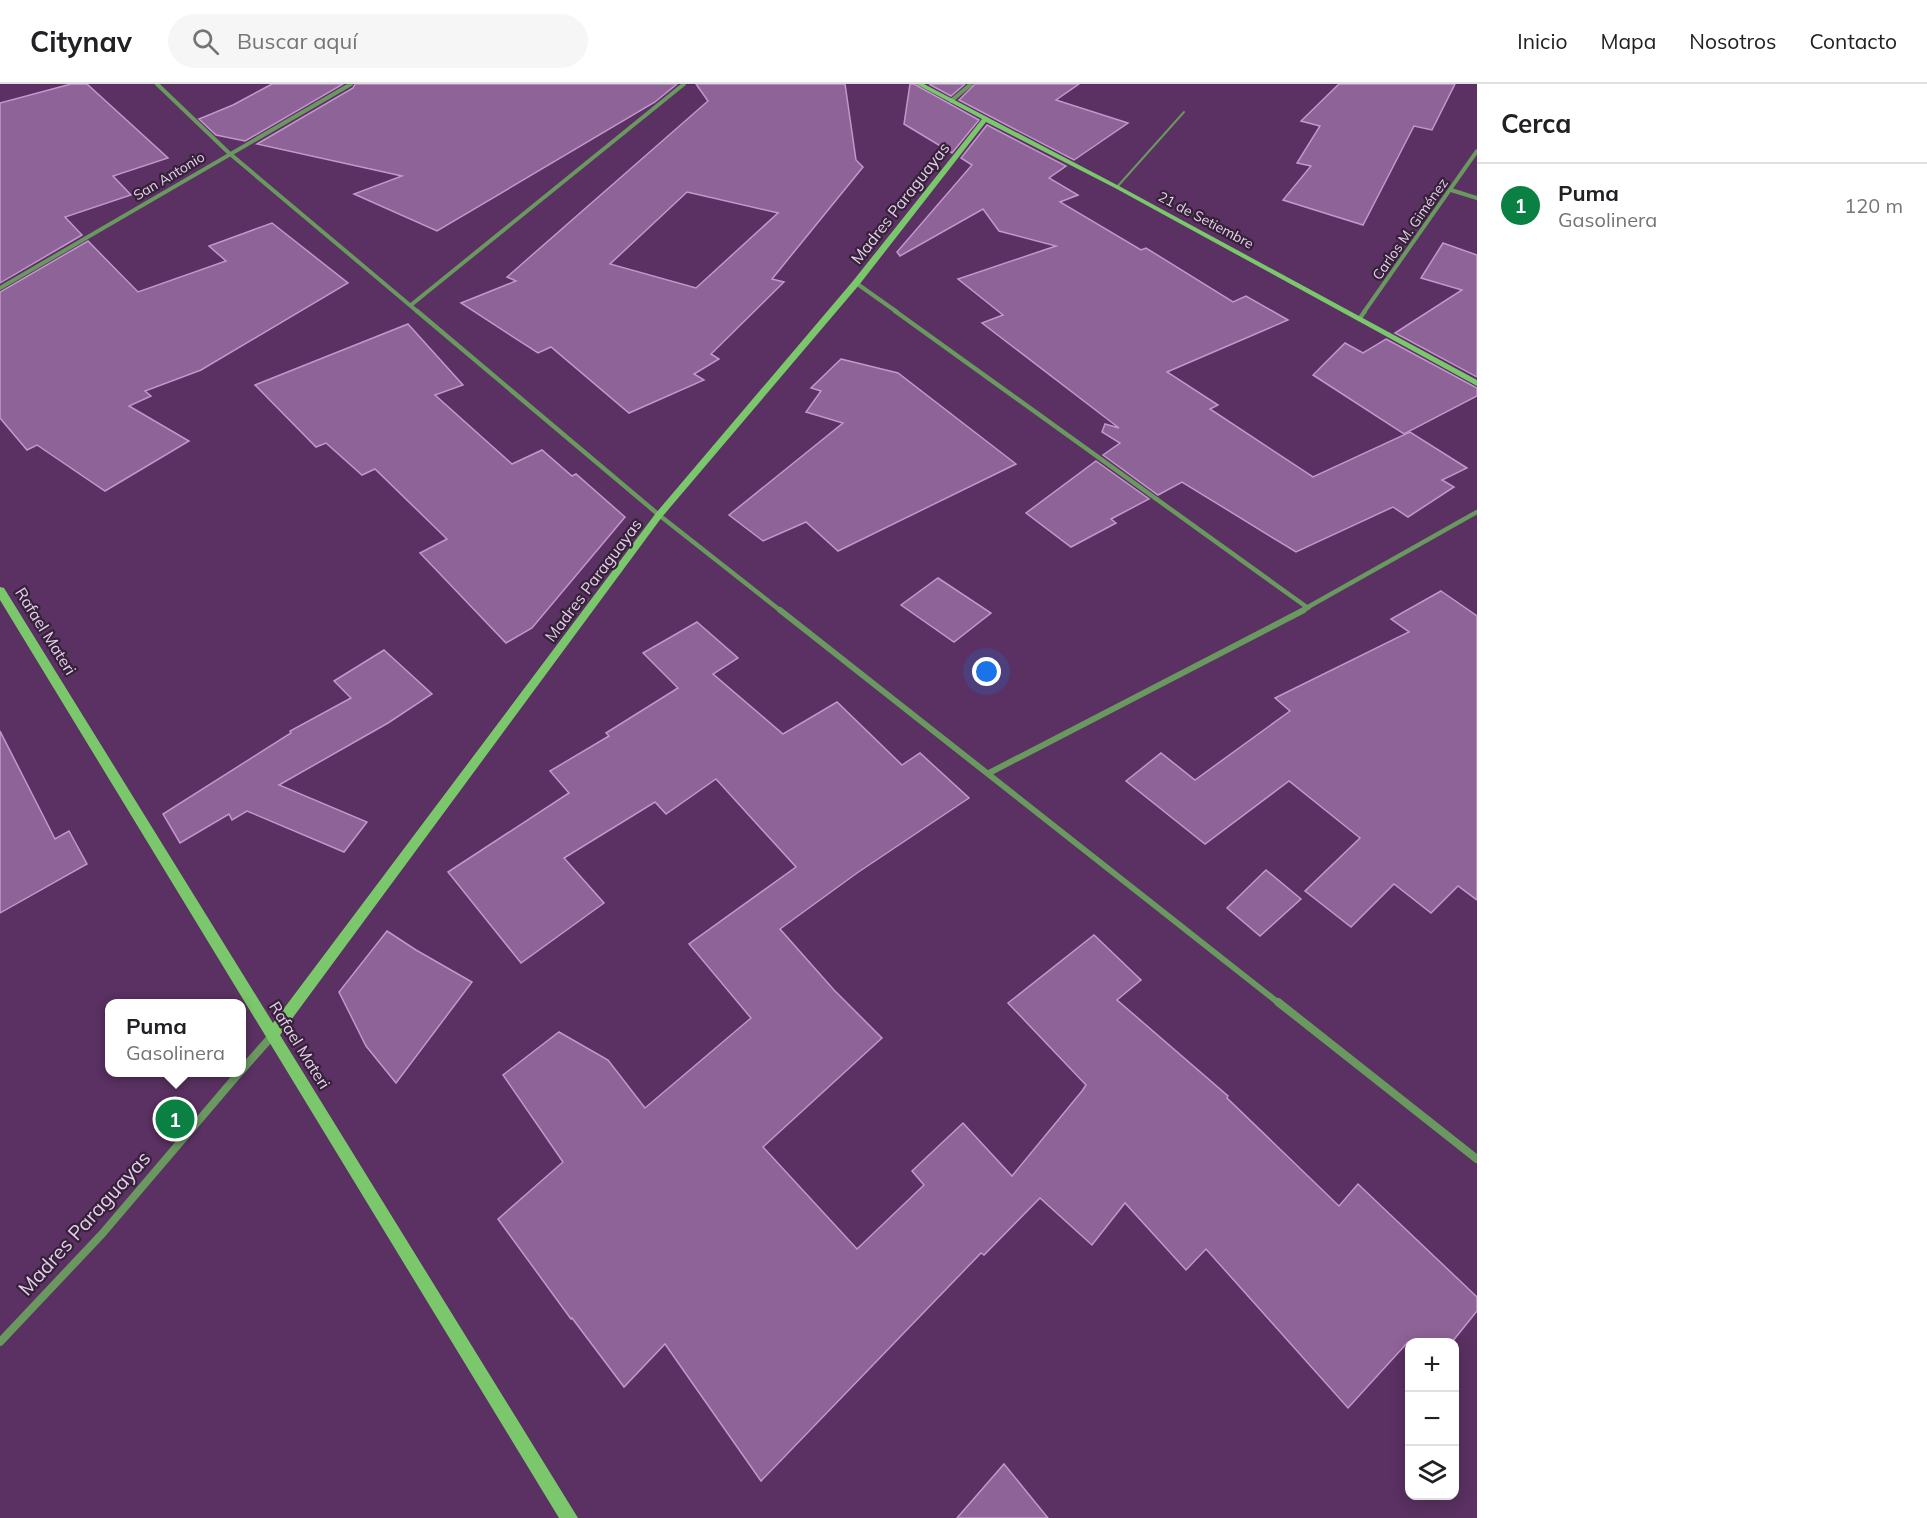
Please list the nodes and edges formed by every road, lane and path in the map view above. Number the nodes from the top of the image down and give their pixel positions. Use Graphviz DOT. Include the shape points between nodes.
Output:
graph roads {
  1 [pos="157,84"];
  2 [pos="351,84"];
  3 [pos="684,84"];
  4 [pos="919,84"];
  5 [pos="971,84"];
  6 [pos="951,101"];
  7 [pos="1184,112"];
  8 [pos="985,119"];
  9 [pos="1477,152"];
  10 [pos="230,153"];
  11 [pos="1117,187"];
  12 [pos="1451,190"];
  13 [pos="1477,198"];
  14 [pos="856,283"];
  15 [pos="0,288"];
  16 [pos="411,305"];
  17 [pos="1360,318"];
  18 [pos="1477,383"];
  19 [pos="1477,512"];
  20 [pos="659,515"];
  21 [pos="0,591"];
  22 [pos="1308,608"];
  23 [pos="989,773"];
  24 [pos="272,1035"];
  25 [pos="246,1066"];
  26 [pos="237,1077"];
  27 [pos="1477,1159"];
  28 [pos="0,1342"];
  29 [pos="569,1518"];
  1 -- 10 [label="street"];
  2 -- 10 [label="street, San Antonio"];
  3 -- 16 [label="street"];
  4 -- 6 [label="main road, 21 de Setiembre"];
  5 -- 6 [label="street"];
  6 -- 8 [label="main road, 21 de Setiembre"];
  7 -- 11 [label="lane"];
  8 -- 11 [label="main road, 21 de Setiembre"];
  8 -- 14 [label="main road, Madres Paraguayas"];
  9 -- 12 [label="street, Carlos M. Giménez"];
  10 -- 15 [label="street, San Antonio"];
  10 -- 16 [label="street"];
  11 -- 17 [label="main road, 21 de Setiembre"];
  12 -- 13 [label="street"];
  12 -- 17 [label="street, Carlos M. Giménez"];
  14 -- 20 [label="main road, Madres Paraguayas"];
  14 -- 22 [label="street"];
  16 -- 20 [label="street"];
  17 -- 18 [label="main road, 21 de Setiembre"];
  19 -- 22 [label="street"];
  20 -- 23 [label="street"];
  20 -- 24 [label="main road, Madres Paraguayas"];
  21 -- 24 [label="main road, Rafael Materi"];
  22 -- 23 [label="street"];
  23 -- 27 [label="street"];
  24 -- 25 [label="street, Madres Paraguayas"];
  24 -- 29 [label="main road, Rafael Materi"];
  26 -- 28 [label="street, Madres Paraguayas" via="102,1234"];
}
